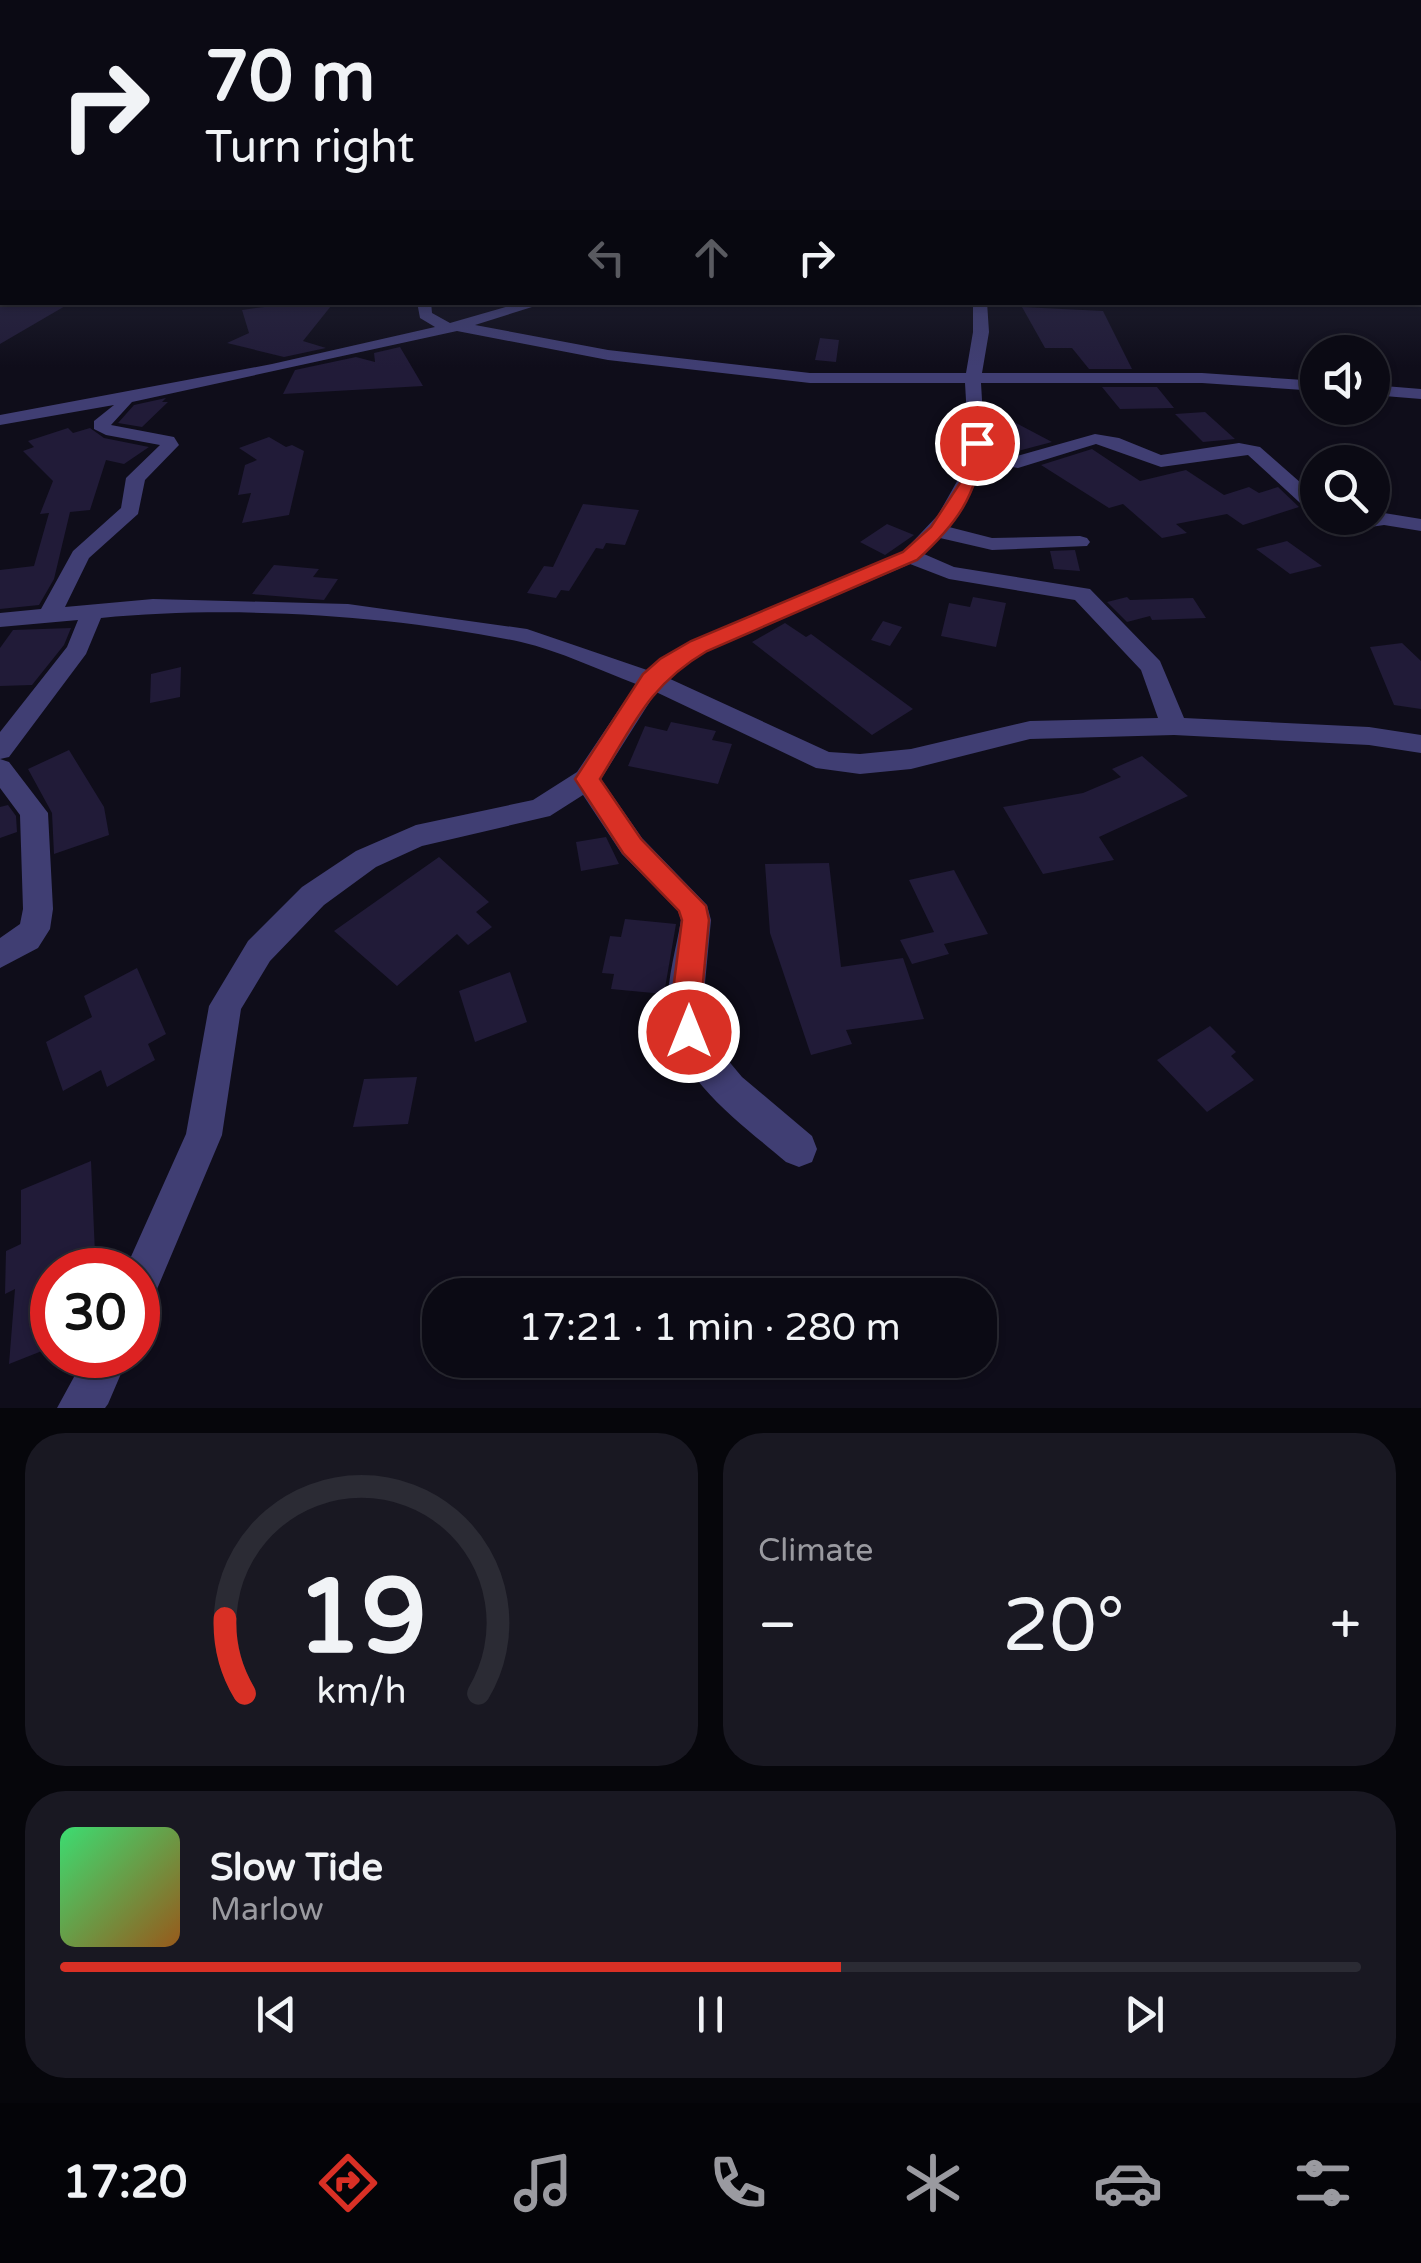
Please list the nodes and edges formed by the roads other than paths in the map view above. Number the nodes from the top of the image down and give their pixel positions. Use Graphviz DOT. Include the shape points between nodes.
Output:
graph roads {
  1 [pos="424,305"];
  2 [pos="530,305"];
  3 [pos="981,305"];
  4 [pos="454,328"];
  5 [pos="972,380"];
  6 [pos="1300,385"];
  7 [pos="1390,391"];
  8 [pos="1421,394"];
  9 [pos="125,398"];
  10 [pos="0,420"];
  11 [pos="974,455"];
  12 [pos="1300,492"];
  13 [pos="1390,520"];
  14 [pos="1421,526"];
  15 [pos="938,531"];
  16 [pos="1080,542"];
  17 [pos="910,556"];
  18 [pos="92,612"];
  19 [pos="50,616"];
  20 [pos="0,620"];
  21 [pos="651,680"];
  22 [pos="1174,726"];
  23 [pos="1421,744"];
  24 [pos="0,750"];
  25 [pos="0,768"];
  26 [pos="587,779"];
  27 [pos="0,954"];
  28 [pos="799,1150"];
  29 [pos="155,1248"];
  30 [pos="98,1378"];
  31 [pos="79,1408"];
  1 -- 4 [label="street" via="425,315"];
  2 -- 4 [label="street"];
  3 -- 5 [label="street" via="984,324"];
  4 -- 5 [label="street" via="608,355 810,378"];
  4 -- 9 [label="street"];
  5 -- 6 [label="street" via="1202,378"];
  5 -- 11 [label="street"];
  7 -- 8 [label="street"];
  9 -- 10 [label="street"];
  9 -- 19 [label="street" via="100,426 170,445 136,478 131,510 80,555"];
  11 -- 12 [label="street" via="1018,462 1108,438 1161,461 1239,448 1260,455"];
  11 -- 15 [label="street" via="968,483"];
  13 -- 14 [label="street"];
  15 -- 16 [label="street" via="992,544"];
  15 -- 17 [label="street"];
  17 -- 21 [label="street" via="699,646"];
  17 -- 22 [label="street" via="949,573 1082,594 1152,668"];
  18 -- 19 [label="street"];
  18 -- 21 [label="street" via="153,606 348,610 527,636"];
  18 -- 24 [label="street" via="78,649"];
  19 -- 20 [label="street"];
  21 -- 22 [label="street" via="825,762 911,759 1030,730"];
  21 -- 26 [label="street"];
  22 -- 23 [label="street"];
  25 -- 27 [label="street" via="34,813 38,909 27,939"];
  26 -- 28 [label="street" via="632,846 692,906 689,1032 726,1084"];
  26 -- 29 [label="street" via="540,809 416,836 366,860 312,896 258,950 225,1006 204,1134"];
  30 -- 31 [label="street"];
}
